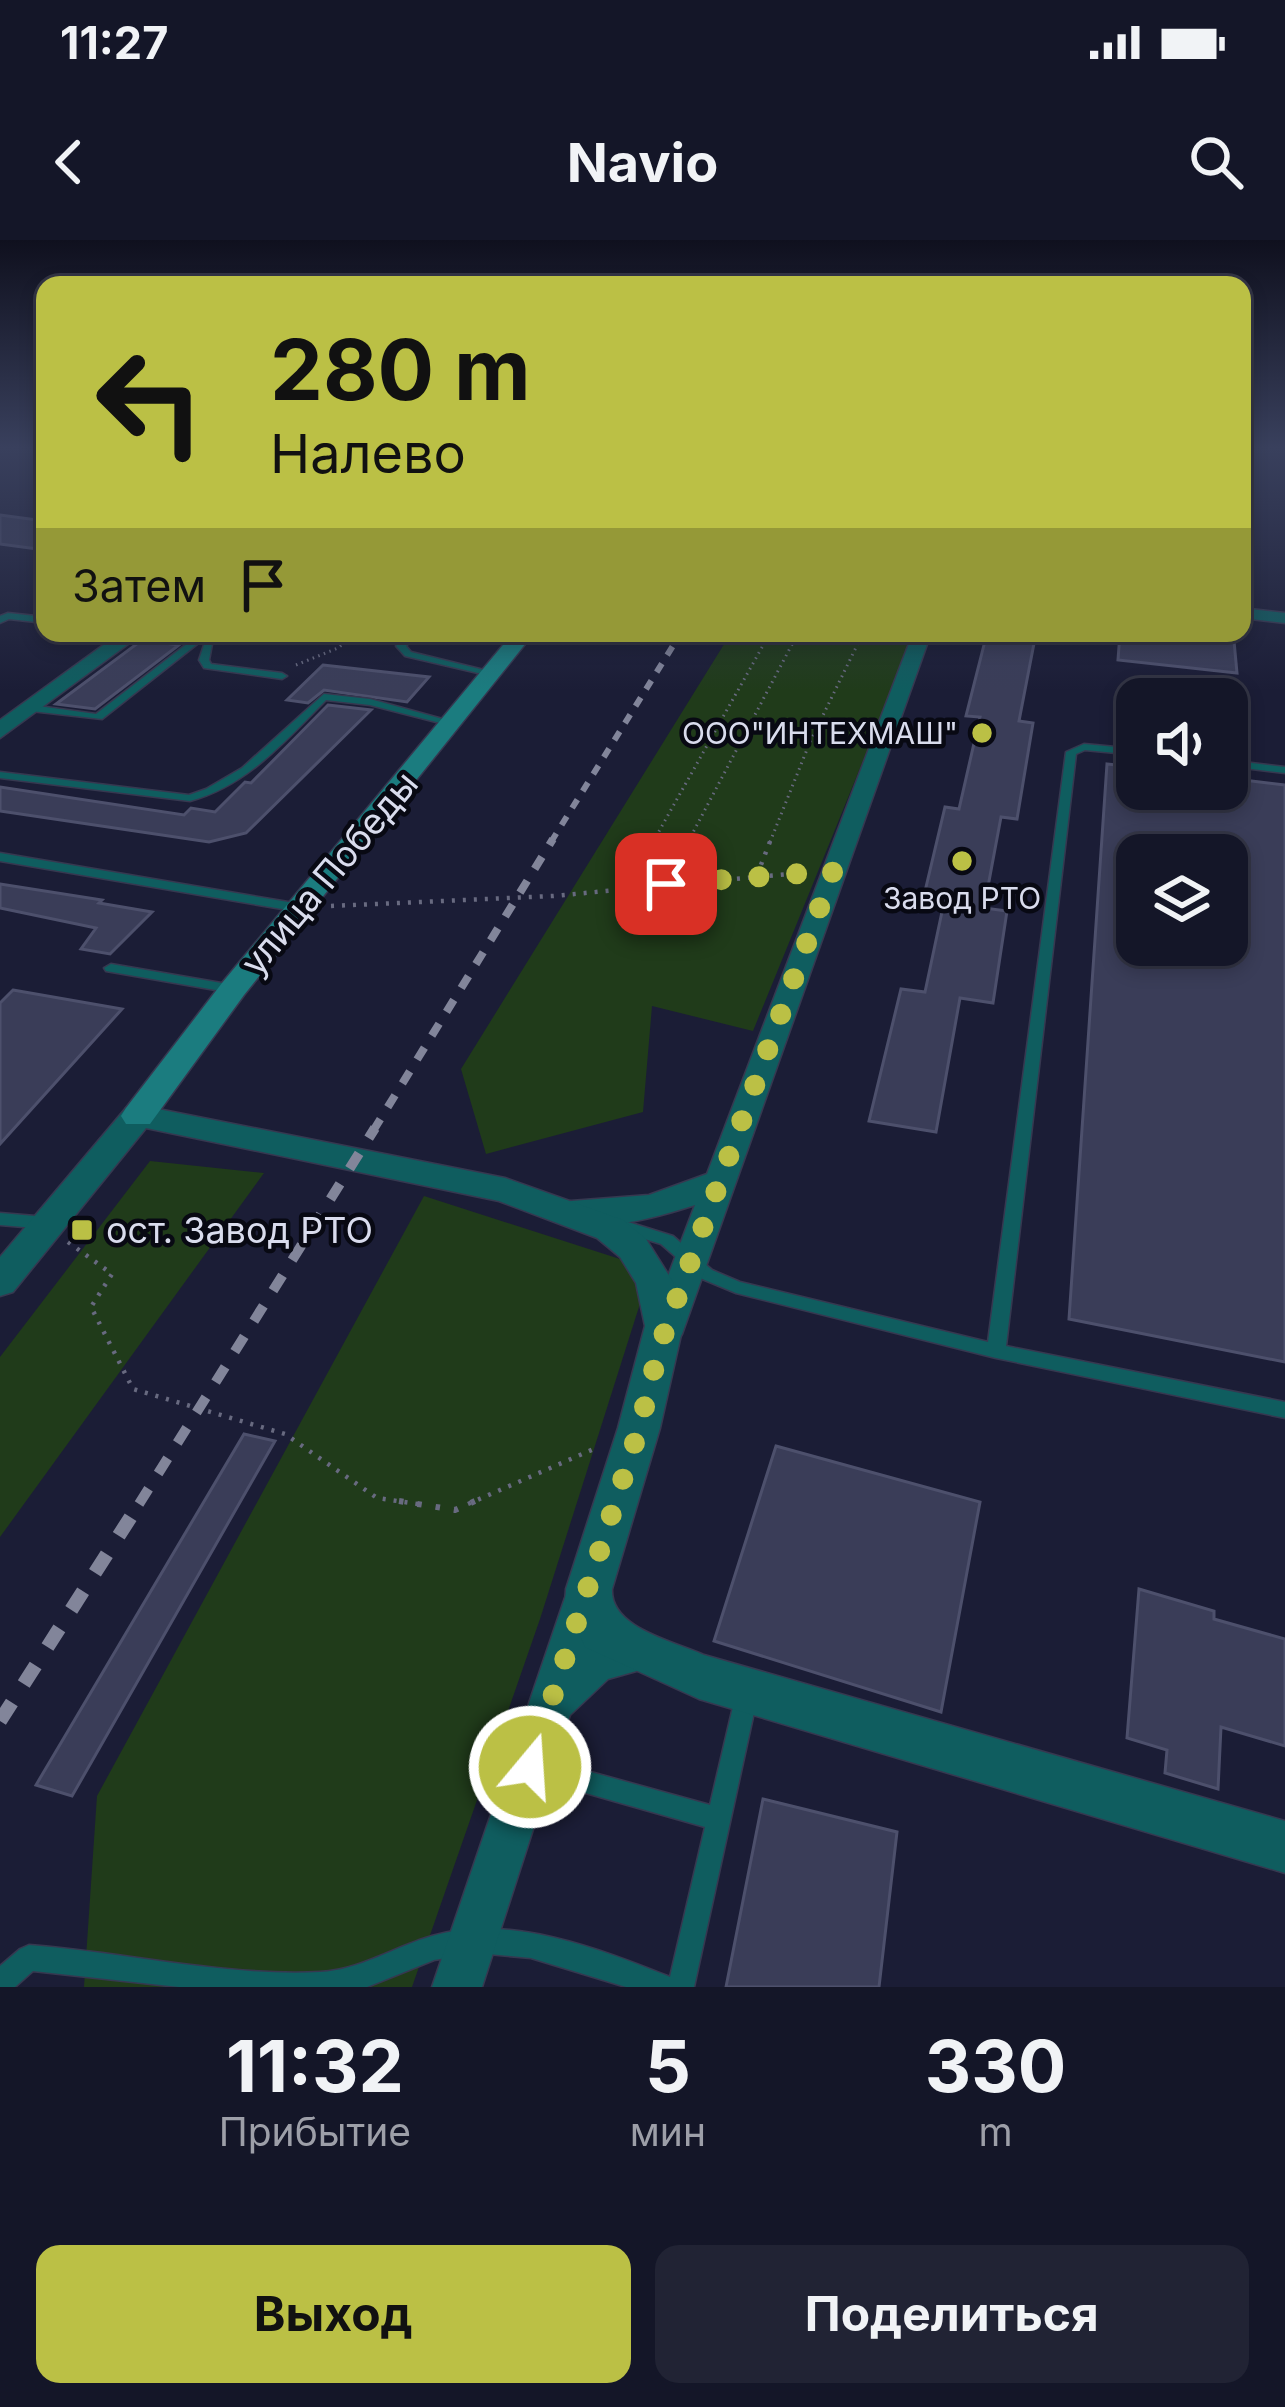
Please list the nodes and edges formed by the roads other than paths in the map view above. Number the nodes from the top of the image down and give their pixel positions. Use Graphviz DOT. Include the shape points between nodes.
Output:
graph roads {
  1 [pos="1251,614"];
  2 [pos="1285,617"];
  3 [pos="36,619"];
  4 [pos="0,620"];
  5 [pos="122,642"];
  6 [pos="195,642"];
  7 [pos="210,642"];
  8 [pos="404,642"];
  9 [pos="517,642"];
  10 [pos="919,642"];
  11 [pos="491,674"];
  12 [pos="282,676"];
  13 [pos="31,708"];
  14 [pos="452,723"];
  15 [pos="0,731"];
  16 [pos="1116,750"];
  17 [pos="1248,766"];
  18 [pos="1285,770"];
  19 [pos="0,775"];
  20 [pos="0,857"];
  21 [pos="303,904"];
  22 [pos="111,968"];
  23 [pos="233,989"];
  24 [pos="138,1116"];
  25 [pos="723,1179"];
  26 [pos="571,1213"];
  27 [pos="0,1219"];
  28 [pos="47,1223"];
  29 [pos="692,1262"];
  30 [pos="0,1282"];
  31 [pos="660,1345"];
  32 [pos="996,1352"];
  33 [pos="1285,1410"];
  34 [pos="589,1589"];
  35 [pos="639,1652"];
  36 [pos="748,1691"];
  37 [pos="544,1723"];
  38 [pos="530,1767"];
  39 [pos="718,1819"];
  40 [pos="1285,1846"];
  41 [pos="473,1941"];
  42 [pos="0,1983"];
  43 [pos="457,1987"];
  44 [pos="663,1987"];
  45 [pos="681,1987"];
  1 -- 2 [label="street"];
  3 -- 4 [label="lane"];
  5 -- 13 [label="street"];
  6 -- 13 [label="lane" via="98,717"];
  7 -- 12 [label="lane" via="207,666"];
  8 -- 11 [label="lane" via="408,655"];
  9 -- 11 [label="main road, улица Победы"];
  10 -- 25 [label="street"];
  11 -- 14 [label="main road, улица Победы"];
  13 -- 15 [label="street"];
  14 -- 19 [label="lane" via="324,697 245,772 190,798"];
  14 -- 21 [label="main road, улица Победы"];
  16 -- 32 [label="lane" via="1071,752"];
  17 -- 18 [label="lane"];
  20 -- 21 [label="lane"];
  21 -- 23 [label="main road, улица Победы"];
  22 -- 23 [label="lane"];
  23 -- 24 [label="main road, улица Победы"];
  24 -- 26 [label="street" via="472,1182"];
  24 -- 28 [label="street, улица Победы"];
  25 -- 26 [label="street" via="644,1209"];
  25 -- 29 [label="street"];
  26 -- 29 [label="lane" via="653,1233"];
  26 -- 31 [label="street" via="610,1229 644,1264 663,1310"];
  27 -- 28 [label="lane"];
  28 -- 30 [label="street, улица Победы"];
  29 -- 31 [label="street"];
  29 -- 32 [label="lane" via="736,1288"];
  31 -- 34 [label="street"];
  32 -- 33 [label="lane"];
  34 -- 35 [label="street" via="602,1632"];
  34 -- 37 [label="street"];
  35 -- 36 [label="street"];
  35 -- 37 [label="street" via="583,1670"];
  36 -- 39 [label="lane"];
  36 -- 40 [label="street"];
  37 -- 38 [label="street"];
  38 -- 39 [label="lane"];
  38 -- 41 [label="street"];
  39 -- 45 [label="lane"];
  41 -- 42 [label="lane" via="340,1983 187,1979 29,1958"];
  41 -- 43 [label="street"];
  41 -- 44 [label="lane" via="541,1948"];
}
